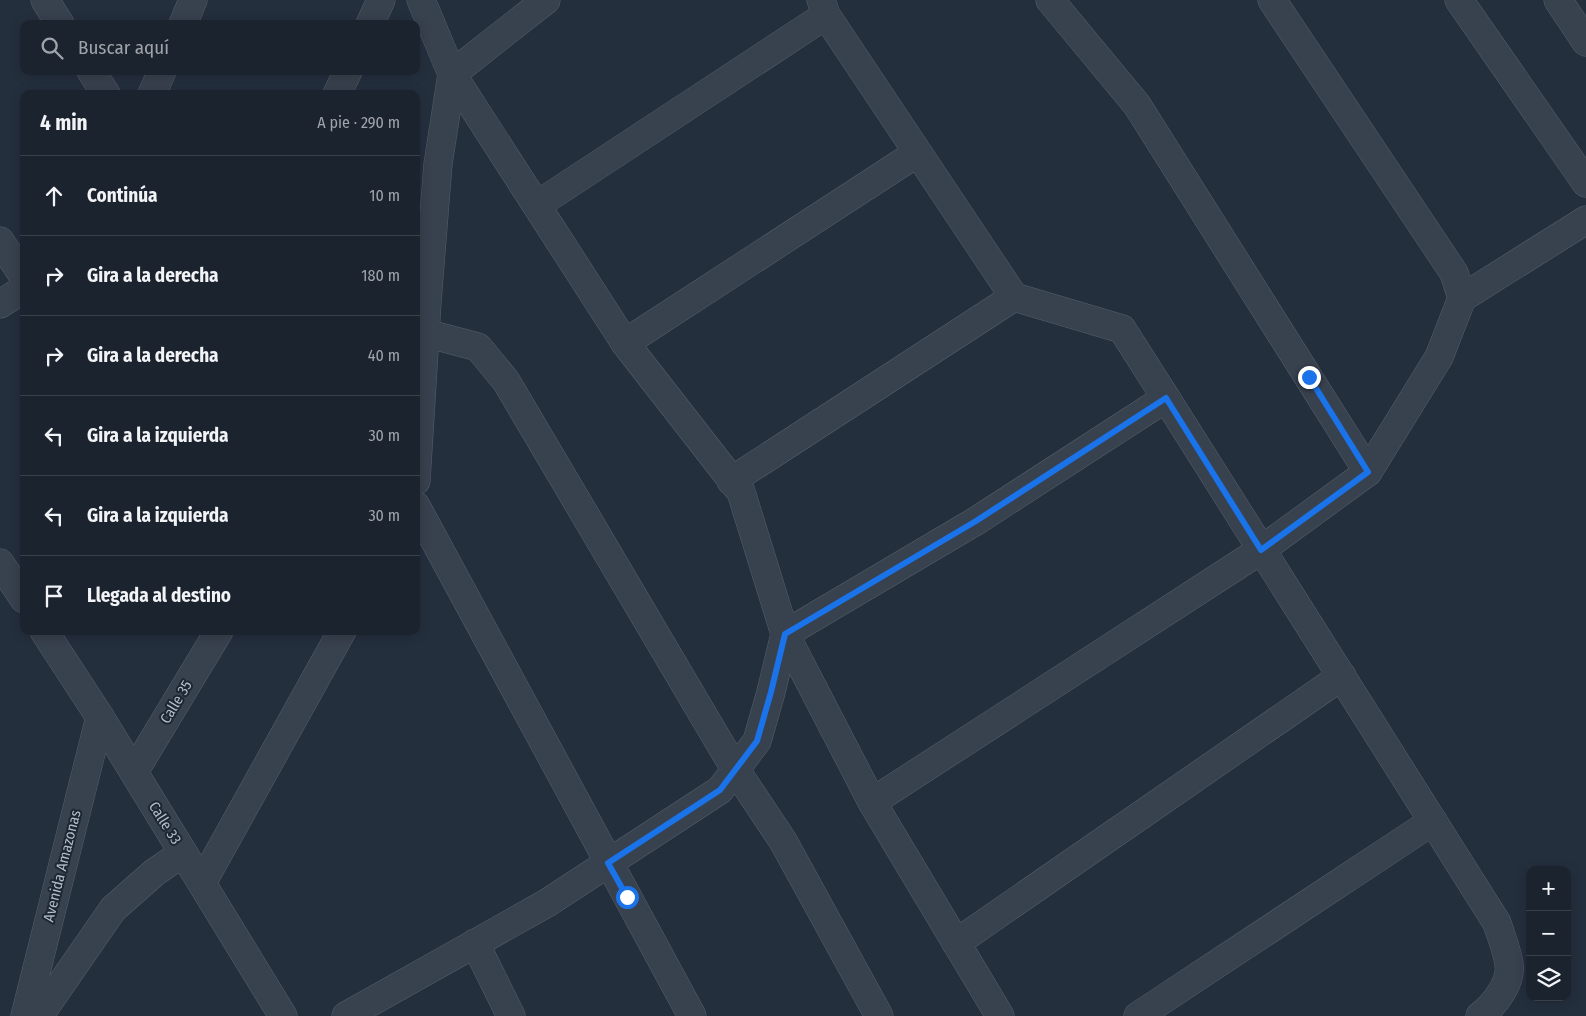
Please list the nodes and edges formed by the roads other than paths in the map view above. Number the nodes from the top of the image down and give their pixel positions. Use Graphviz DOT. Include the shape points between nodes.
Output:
graph roads {
  1 [pos="45,0"];
  2 [pos="193,0"];
  3 [pos="381,0"];
  4 [pos="421,0"];
  5 [pos="546,0"];
  6 [pos="1050,0"];
  7 [pos="1272,0"];
  8 [pos="1459,0"];
  9 [pos="1558,0"];
  10 [pos="824,8"];
  11 [pos="58,20"];
  12 [pos="185,20"];
  13 [pos="372,20"];
  14 [pos="1586,42"];
  15 [pos="452,74"];
  16 [pos="94,75"];
  17 [pos="160,75"];
  18 [pos="346,75"];
  19 [pos="103,90"];
  20 [pos="154,90"];
  21 [pos="340,90"];
  22 [pos="917,153"];
  23 [pos="1586,183"];
  24 [pos="537,205"];
  25 [pos="1586,220"];
  26 [pos="0,241"];
  27 [pos="20,271"];
  28 [pos="20,292"];
  29 [pos="1014,297"];
  30 [pos="1462,298"];
  31 [pos="0,304"];
  32 [pos="425,334"];
  33 [pos="625,343"];
  34 [pos="1166,398"];
  35 [pos="420,416"];
  36 [pos="1368,472"];
  37 [pos="731,481"];
  38 [pos="420,513"];
  39 [pos="1261,550"];
  40 [pos="0,563"];
  41 [pos="20,593"];
  42 [pos="785,634"];
  43 [pos="47,635"];
  44 [pos="217,635"];
  45 [pos="340,635"];
  46 [pos="1342,676"];
  47 [pos="100,717"];
  48 [pos="735,769"];
  49 [pos="134,772"];
  50 [pos="872,802"];
  51 [pos="1433,821"];
  52 [pos="184,853"];
  53 [pos="608,863"];
  54 [pos="202,883"];
  55 [pos="475,943"];
  56 [pos="956,943"];
  57 [pos="25,1016"];
  58 [pos="39,1016"];
  59 [pos="283,1016"];
  60 [pos="346,1016"];
  61 [pos="511,1016"];
  62 [pos="692,1016"];
  63 [pos="879,1016"];
  64 [pos="1000,1016"];
  65 [pos="1138,1016"];
  66 [pos="1480,1016"];
  1 -- 11 [label="street"];
  2 -- 12 [label="street"];
  3 -- 13 [label="street"];
  4 -- 15 [label="street"];
  5 -- 15 [label="street"];
  6 -- 36 [label="street" via="1137,105"];
  7 -- 30 [label="street" via="1454,273"];
  8 -- 23 [label="street"];
  9 -- 14 [label="street"];
  10 -- 22 [label="street"];
  10 -- 24 [label="street"];
  15 -- 24 [label="street"];
  15 -- 32 [label="street" via="438,164"];
  16 -- 19 [label="street"];
  17 -- 20 [label="street"];
  18 -- 21 [label="street"];
  22 -- 29 [label="street"];
  22 -- 33 [label="street"];
  24 -- 33 [label="street"];
  25 -- 30 [label="street"];
  26 -- 27 [label="street"];
  28 -- 31 [label="street"];
  29 -- 34 [label="street" via="1122,329"];
  29 -- 37 [label="street"];
  30 -- 36 [label="street" via="1439,357"];
  32 -- 35 [label="street"];
  32 -- 48 [label="street" via="478,347 506,381"];
  33 -- 37 [label="street"];
  34 -- 39 [label="street"];
  34 -- 42 [label="street" via="976,521"];
  36 -- 39 [label="street"];
  37 -- 42 [label="street" via="741,492"];
  38 -- 53 [label="street"];
  39 -- 46 [label="street"];
  39 -- 50 [label="street"];
  40 -- 41 [label="street"];
  42 -- 48 [label="street" via="757,741"];
  42 -- 50 [label="street"];
  43 -- 47 [label="street, Calle 33"];
  44 -- 49 [label="street, Calle 35"];
  45 -- 54 [label="street"];
  46 -- 51 [label="street"];
  46 -- 56 [label="street"];
  47 -- 49 [label="street, Calle 33"];
  47 -- 57 [label="street, Avenida Amazonas"];
  48 -- 53 [label="street" via="720,790"];
  48 -- 63 [label="street" via="783,841"];
  49 -- 52 [label="street, Calle 33"];
  50 -- 56 [label="street"];
  51 -- 65 [label="street"];
  51 -- 66 [label="street" via="1497,923 1509,964 1507,980 1498,997"];
  52 -- 54 [label="street, Calle 33"];
  52 -- 58 [label="street" via="155,872 114,909"];
  53 -- 55 [label="street" via="547,903"];
  53 -- 62 [label="street"];
  54 -- 59 [label="street, Calle 33"];
  55 -- 60 [label="street"];
  55 -- 61 [label="street"];
  56 -- 64 [label="street"];
}
